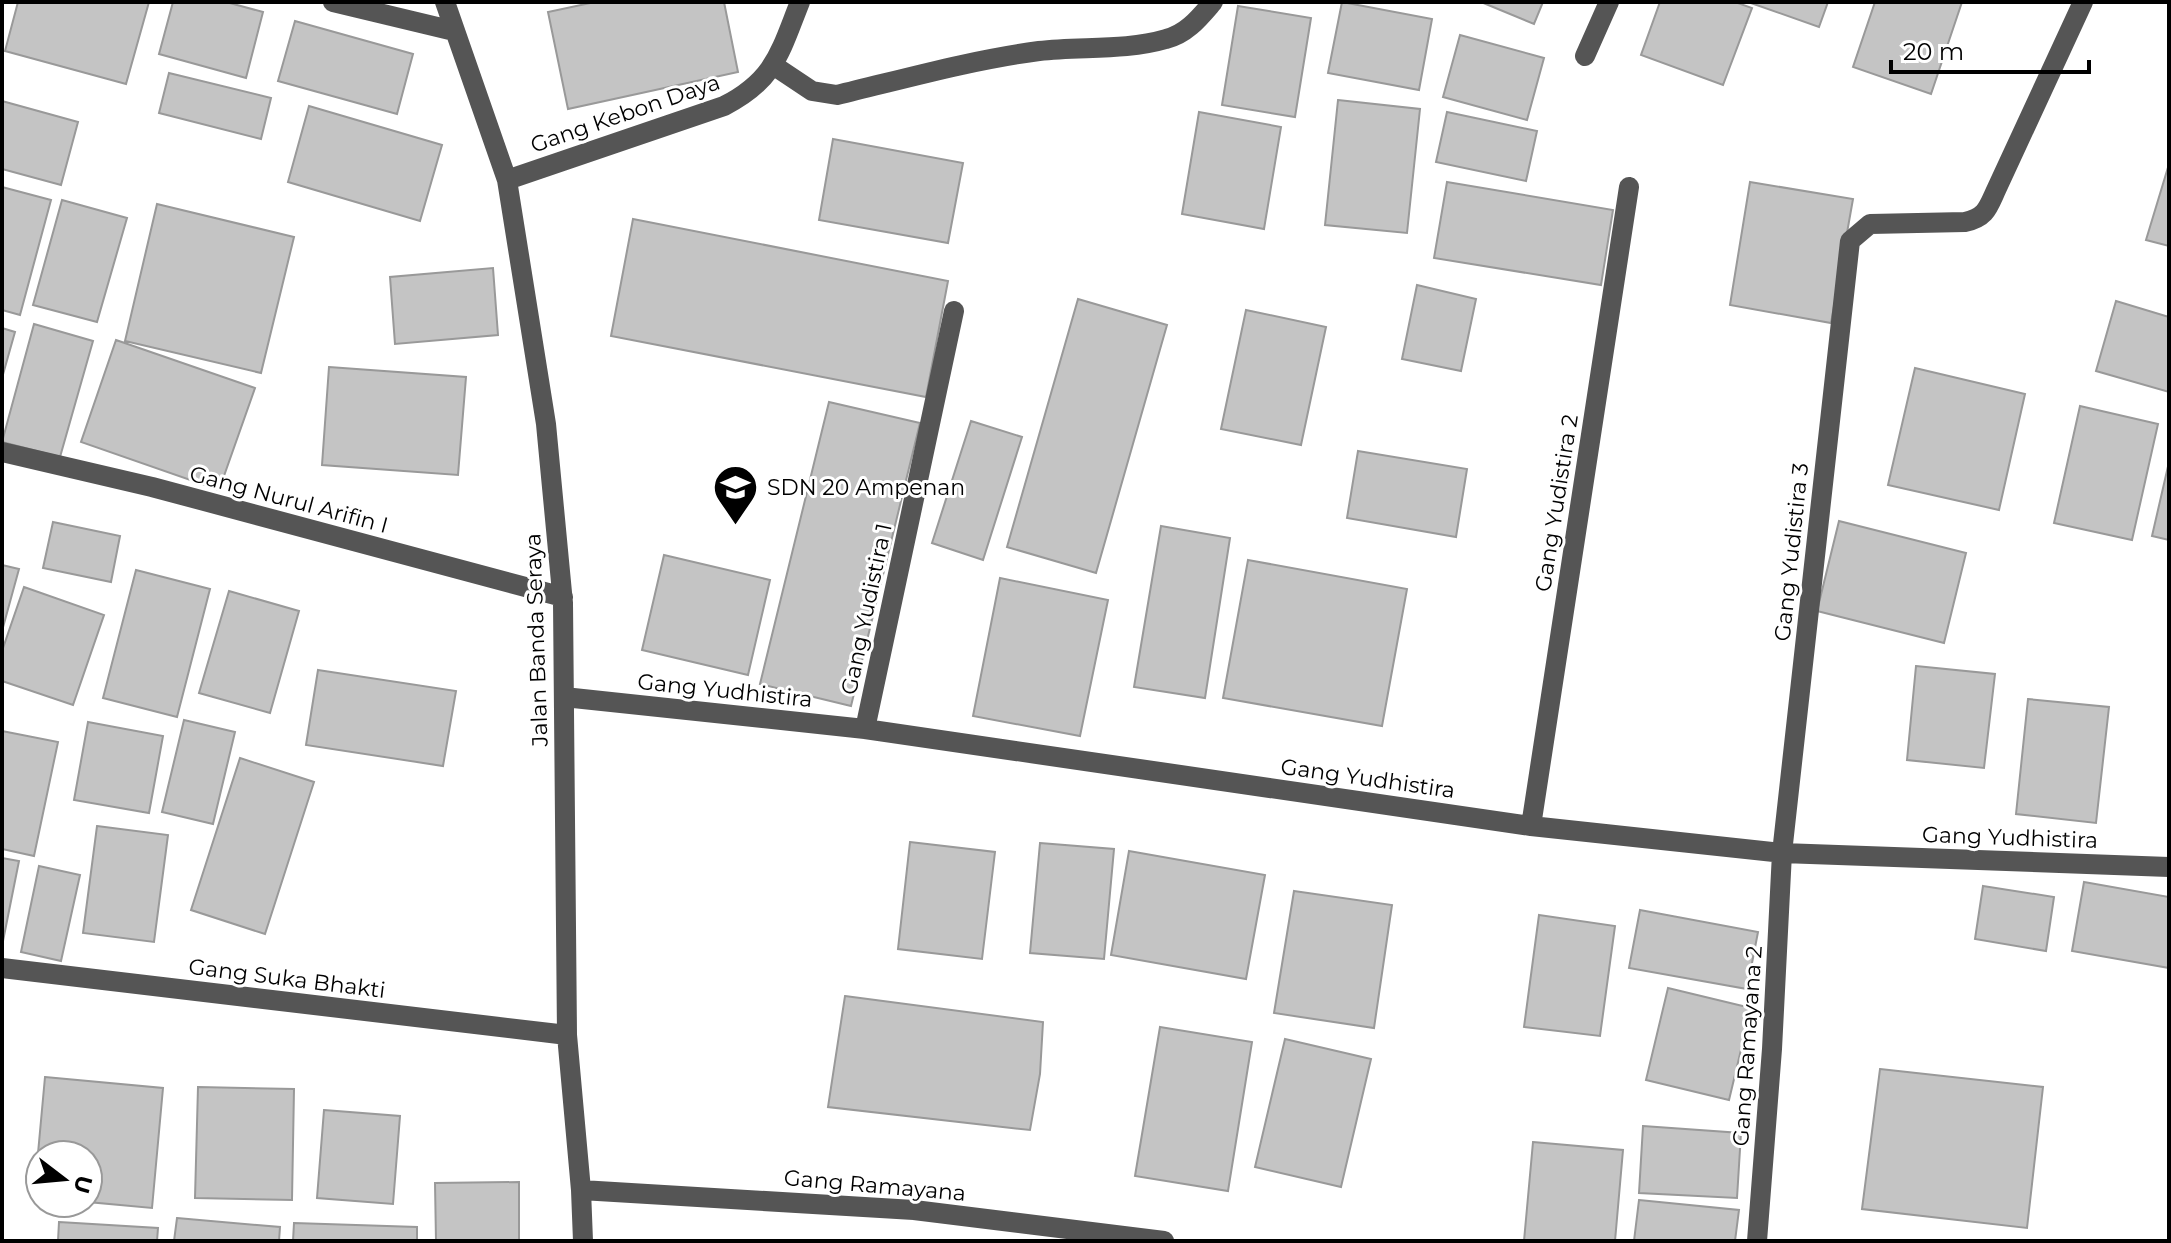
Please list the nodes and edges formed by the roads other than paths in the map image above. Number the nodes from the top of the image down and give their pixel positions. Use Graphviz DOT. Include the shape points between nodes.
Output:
graph roads {
  1 [pos="333,2"];
  2 [pos="445,2"];
  3 [pos="800,2"];
  4 [pos="1213,2"];
  5 [pos="1609,2"];
  6 [pos="2083,2"];
  7 [pos="454,31"];
  8 [pos="1585,56"];
  9 [pos="773,65"];
  10 [pos="507,180"];
  11 [pos="1629,187"];
  12 [pos="954,311"];
  13 [pos="2,452"];
  14 [pos="563,597"];
  15 [pos="564,697"];
  16 [pos="865,729"];
  17 [pos="1531,826"];
  18 [pos="1782,853"];
  19 [pos="2169,867"];
  20 [pos="2,968"];
  21 [pos="567,1035"];
  22 [pos="581,1190"];
  23 [pos="583,1241"];
  24 [pos="1164,1241"];
  25 [pos="1757,1241"];
  1 -- 7 [label="street"];
  2 -- 7 [label="street, Jalan Banda Seraya"];
  3 -- 9 [label="street, Gang Kebon Daya"];
  4 -- 9 [label="street" via="1189,28 1169,39 1007,56 837,95 812,91"];
  5 -- 8 [label="street"];
  6 -- 18 [label="street, Gang Yudistira 3" via="1985,212 1965,222 1870,224 1850,241"];
  7 -- 10 [label="street, Jalan Banda Seraya"];
  9 -- 10 [label="street, Gang Kebon Daya" via="745,95 724,106"];
  10 -- 14 [label="street, Jalan Banda Seraya" via="546,424"];
  11 -- 17 [label="street, Gang Yudistira 2"];
  12 -- 16 [label="street, Gang Yudistira 1"];
  13 -- 14 [label="street, Gang Nurul Arifin I"];
  14 -- 15 [label="street, Jalan Banda Seraya"];
  15 -- 16 [label="street, Gang Yudhistira"];
  15 -- 21 [label="street, Jalan Banda Seraya"];
  16 -- 17 [label="street, Gang Yudhistira"];
  17 -- 18 [label="street, Gang Yudhistira"];
  18 -- 19 [label="street, Gang Yudhistira"];
  18 -- 25 [label="street, Gang Ramayana 2"];
  20 -- 21 [label="street, Gang Suka Bhakti"];
  21 -- 22 [label="street, Jalan Banda Seraya"];
  22 -- 23 [label="street, Jalan Banda Seraya"];
  22 -- 24 [label="street, Gang Ramayana" via="914,1210"];
}
